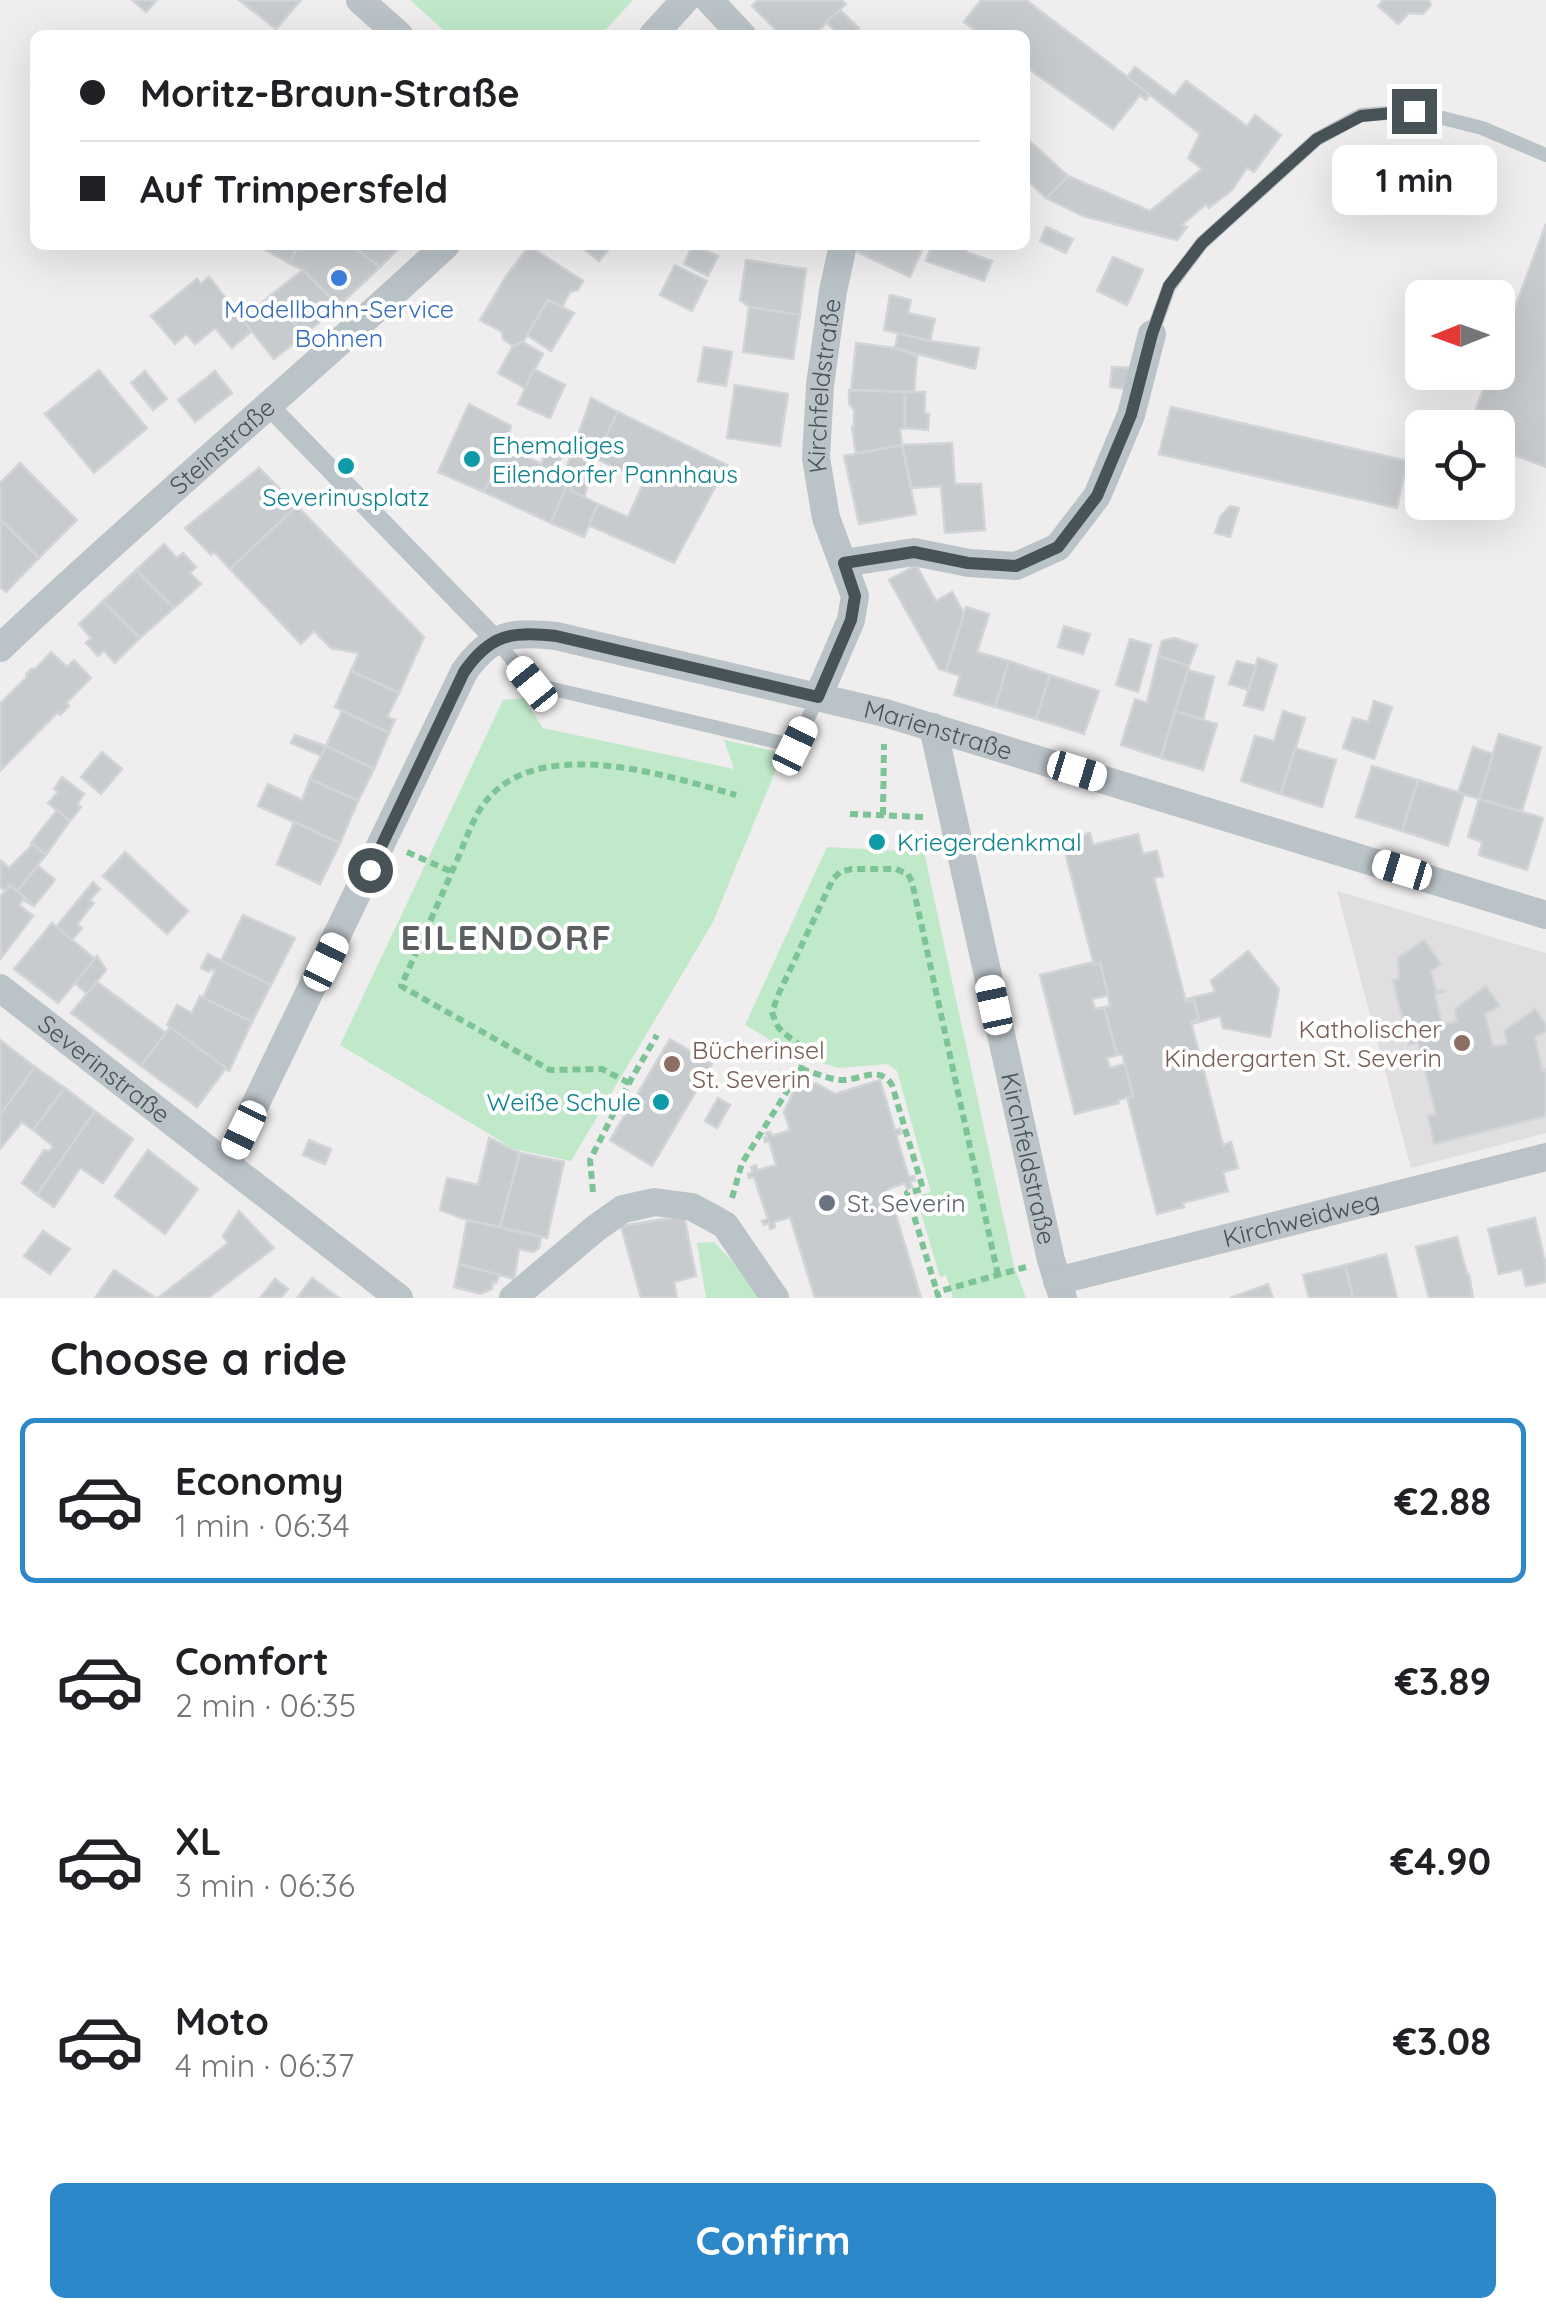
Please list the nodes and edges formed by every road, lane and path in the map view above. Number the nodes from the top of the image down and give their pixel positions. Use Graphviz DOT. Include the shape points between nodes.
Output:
graph roads {
  1 [pos="360,0"];
  2 [pos="686,0"];
  3 [pos="708,0"];
  4 [pos="393,30"];
  5 [pos="657,30"];
  6 [pos="737,30"];
  7 [pos="1546,154"];
  8 [pos="441,250"];
  9 [pos="842,250"];
  10 [pos="1152,334"];
  11 [pos="269,406"];
  12 [pos="844,563"];
  13 [pos="495,639"];
  14 [pos="0,648"];
  15 [pos="818,697"];
  16 [pos="885,713"];
  17 [pos="933,727"];
  18 [pos="736,796"];
  19 [pos="850,814"];
  20 [pos="883,815"];
  21 [pos="918,816"];
  22 [pos="383,841"];
  23 [pos="452,872"];
  24 [pos="1546,915"];
  25 [pos="0,988"];
  26 [pos="657,1035"];
  27 [pos="800,1069"];
  28 [pos="629,1083"];
  29 [pos="1546,1157"];
  30 [pos="227,1163"];
  31 [pos="725,1225"];
  32 [pos="596,1228"];
  33 [pos="998,1275"];
  34 [pos="1057,1280"];
  35 [pos="938,1295"];
  36 [pos="399,1298"];
  37 [pos="514,1298"];
  38 [pos="775,1298"];
  1 -- 4 [label="street"];
  2 -- 5 [label="street"];
  3 -- 6 [label="street"];
  7 -- 10 [label="lane" via="1414,111 1361,116 1317,139 1202,243 1169,286"];
  8 -- 11 [label="street, Steinstraße"];
  9 -- 12 [label="street, Kirchfeldstraße" via="820,385 816,458 826,518"];
  10 -- 12 [label="street" via="1131,415 1097,496 1058,547 1016,566 914,552"];
  11 -- 13 [label="street"];
  11 -- 14 [label="street, Steinstraße"];
  12 -- 15 [label="street, Kirchfeldstraße" via="855,596 851,620"];
  13 -- 15 [label="street, Marienstraße" via="525,632 556,636"];
  13 -- 15 [label="lane" via="532,684 795,746"];
  13 -- 22 [label="street" via="464,672"];
  15 -- 16 [label="street, Marienstraße"];
  16 -- 17 [label="street, Marienstraße"];
  16 -- 20 [label="path"];
  17 -- 24 [label="street, Marienstraße"];
  17 -- 34 [label="street, Kirchfeldstraße"];
  18 -- 23 [label="path" via="649,771 550,765 508,780 480,808"];
  19 -- 20 [label="path"];
  20 -- 21 [label="path"];
  22 -- 23 [label="path"];
  22 -- 30 [label="street"];
  23 -- 28 [label="path" via="401,986 550,1070 602,1069"];
  25 -- 30 [label="street, Severinstraße"];
  26 -- 28 [label="path"];
  27 -- 31 [label="path" via="742,1162"];
  27 -- 33 [label="path" via="799,1044 772,1012 834,879 852,870 908,874"];
  27 -- 35 [label="path" via="840,1080 880,1073 888,1078 923,1189 906,1193"];
  28 -- 32 [label="path" via="590,1160"];
  29 -- 34 [label="street, Kirchweidweg"];
  30 -- 36 [label="street, Severinstraße"];
  31 -- 32 [label="street" via="692,1207 654,1202 623,1209"];
  31 -- 38 [label="street"];
  32 -- 37 [label="street"];
  33 -- 34 [label="path"];
  33 -- 35 [label="path"];
}
